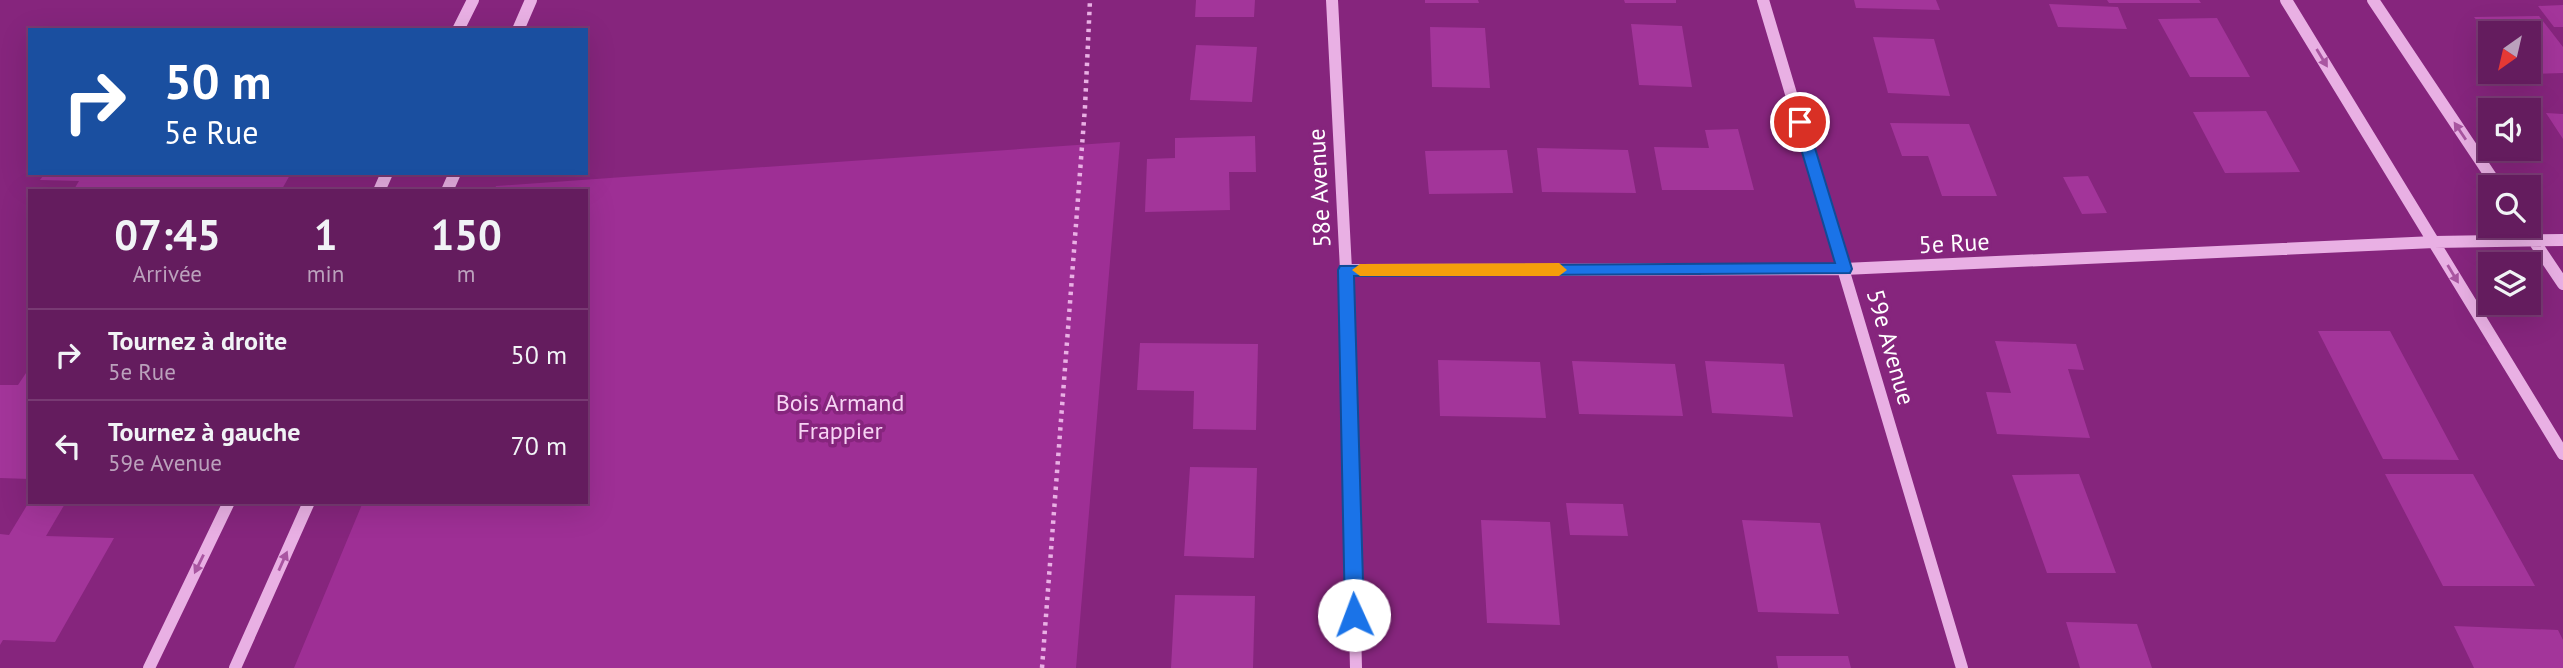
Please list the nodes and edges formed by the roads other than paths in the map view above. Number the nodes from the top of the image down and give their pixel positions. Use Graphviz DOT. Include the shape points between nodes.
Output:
graph roads {
  1 [pos="473,0"];
  2 [pos="531,0"];
  3 [pos="1332,0"];
  4 [pos="1763,0"];
  5 [pos="2286,0"];
  6 [pos="2373,0"];
  7 [pos="459,28"];
  8 [pos="519,28"];
  9 [pos="2490,175"];
  10 [pos="2534,240"];
  11 [pos="2563,240"];
  12 [pos="2434,242"];
  13 [pos="1844,269"];
  14 [pos="1346,270"];
  15 [pos="2563,284"];
  16 [pos="2563,454"];
  17 [pos="228,504"];
  18 [pos="308,504"];
  19 [pos="149,668"];
  20 [pos="235,668"];
  21 [pos="1356,668"];
  22 [pos="1962,668"];
  1 -- 7 [label="street"];
  2 -- 8 [label="street"];
  3 -- 14 [label="street, 58e Avenue"];
  4 -- 13 [label="street, 59e Avenue"];
  5 -- 12 [label="street, one-way"];
  9 -- 6 [label="street, one-way"];
  10 -- 11 [label="street, 5e Rue"];
  10 -- 12 [label="street, 5e Rue"];
  10 -- 15 [label="street"];
  12 -- 13 [label="street, 5e Rue"];
  12 -- 16 [label="street, one-way"];
  13 -- 14 [label="street, 5e Rue"];
  13 -- 22 [label="street, 59e Avenue"];
  14 -- 21 [label="street, 58e Avenue"];
  17 -- 19 [label="street, one-way"];
  20 -- 18 [label="street, one-way"];
}
